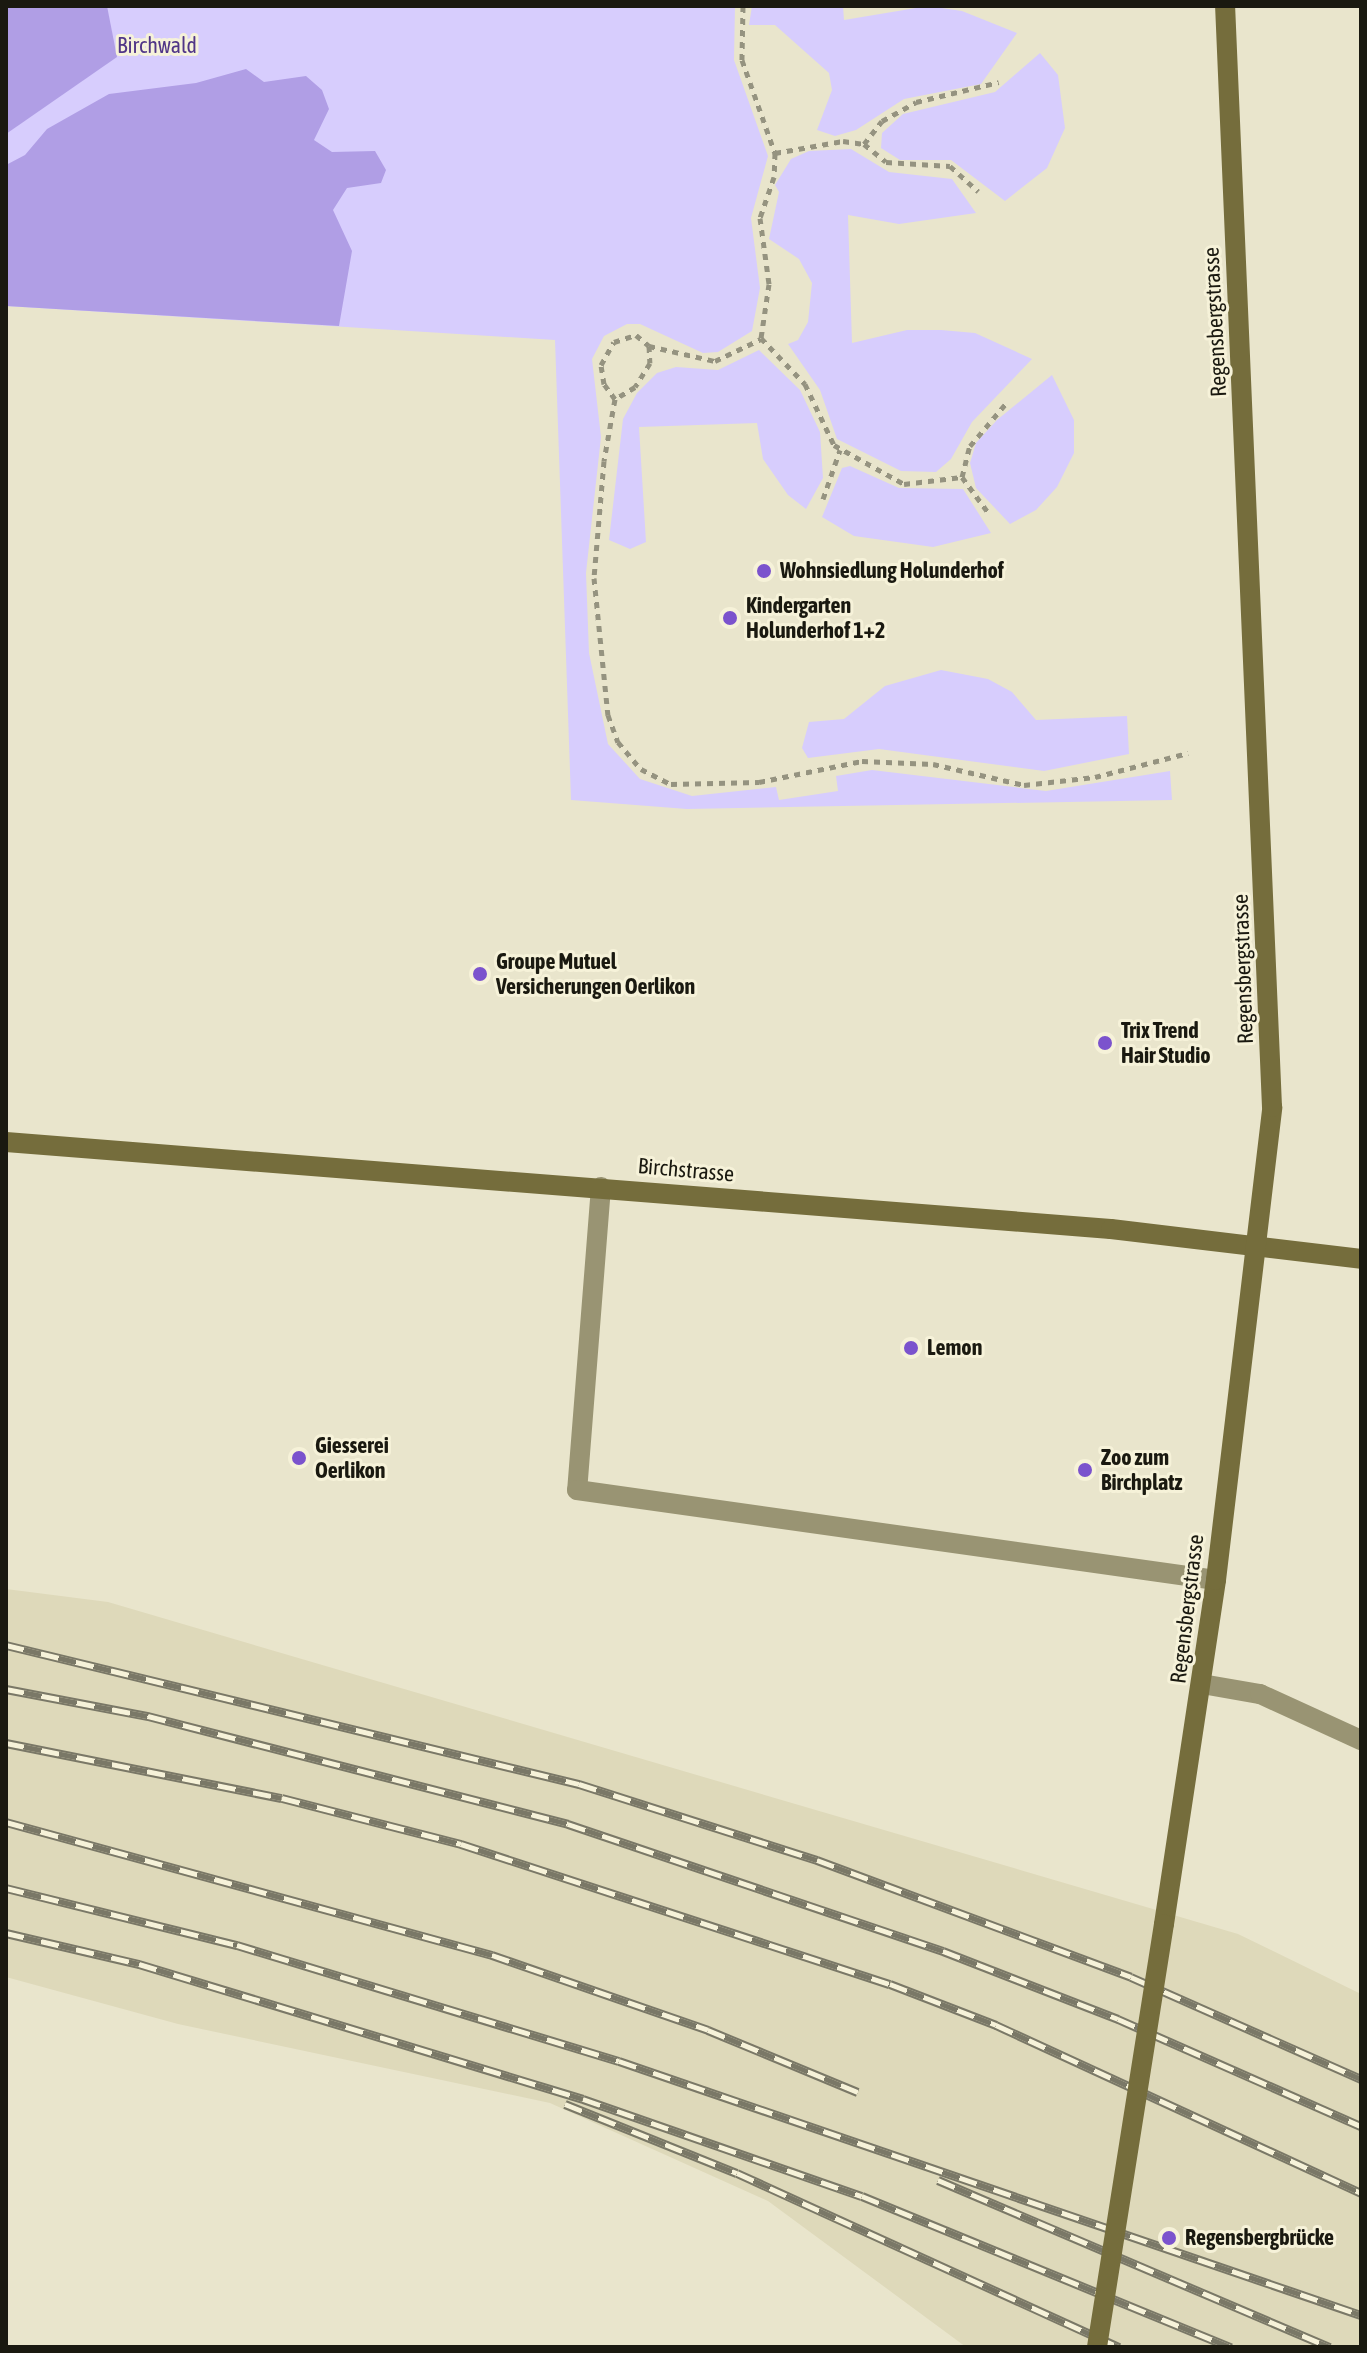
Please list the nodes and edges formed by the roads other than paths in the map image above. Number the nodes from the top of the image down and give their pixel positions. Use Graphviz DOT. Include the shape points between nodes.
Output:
graph roads {
  1 [pos="1225,6"];
  2 [pos="6,1142"];
  3 [pos="601,1187"];
  4 [pos="1260,1245"];
  5 [pos="1361,1259"];
  6 [pos="1216,1580"];
  7 [pos="1202,1684"];
  8 [pos="1361,1740"];
  9 [pos="1097,2347"];
  1 -- 4 [label="street, Regensbergstrasse" via="1270,1061"];
  2 -- 3 [label="street, Birchstrasse"];
  3 -- 4 [label="street, Birchstrasse"];
  3 -- 6 [label="street" via="577,1490"];
  4 -- 5 [label="street, Birchstrasse"];
  4 -- 6 [label="street, Regensbergstrasse"];
  6 -- 7 [label="street, Regensbergstrasse"];
  7 -- 8 [label="street" via="1260,1694"];
  7 -- 9 [label="street, Regensbergstrasse, bridge"];
}
